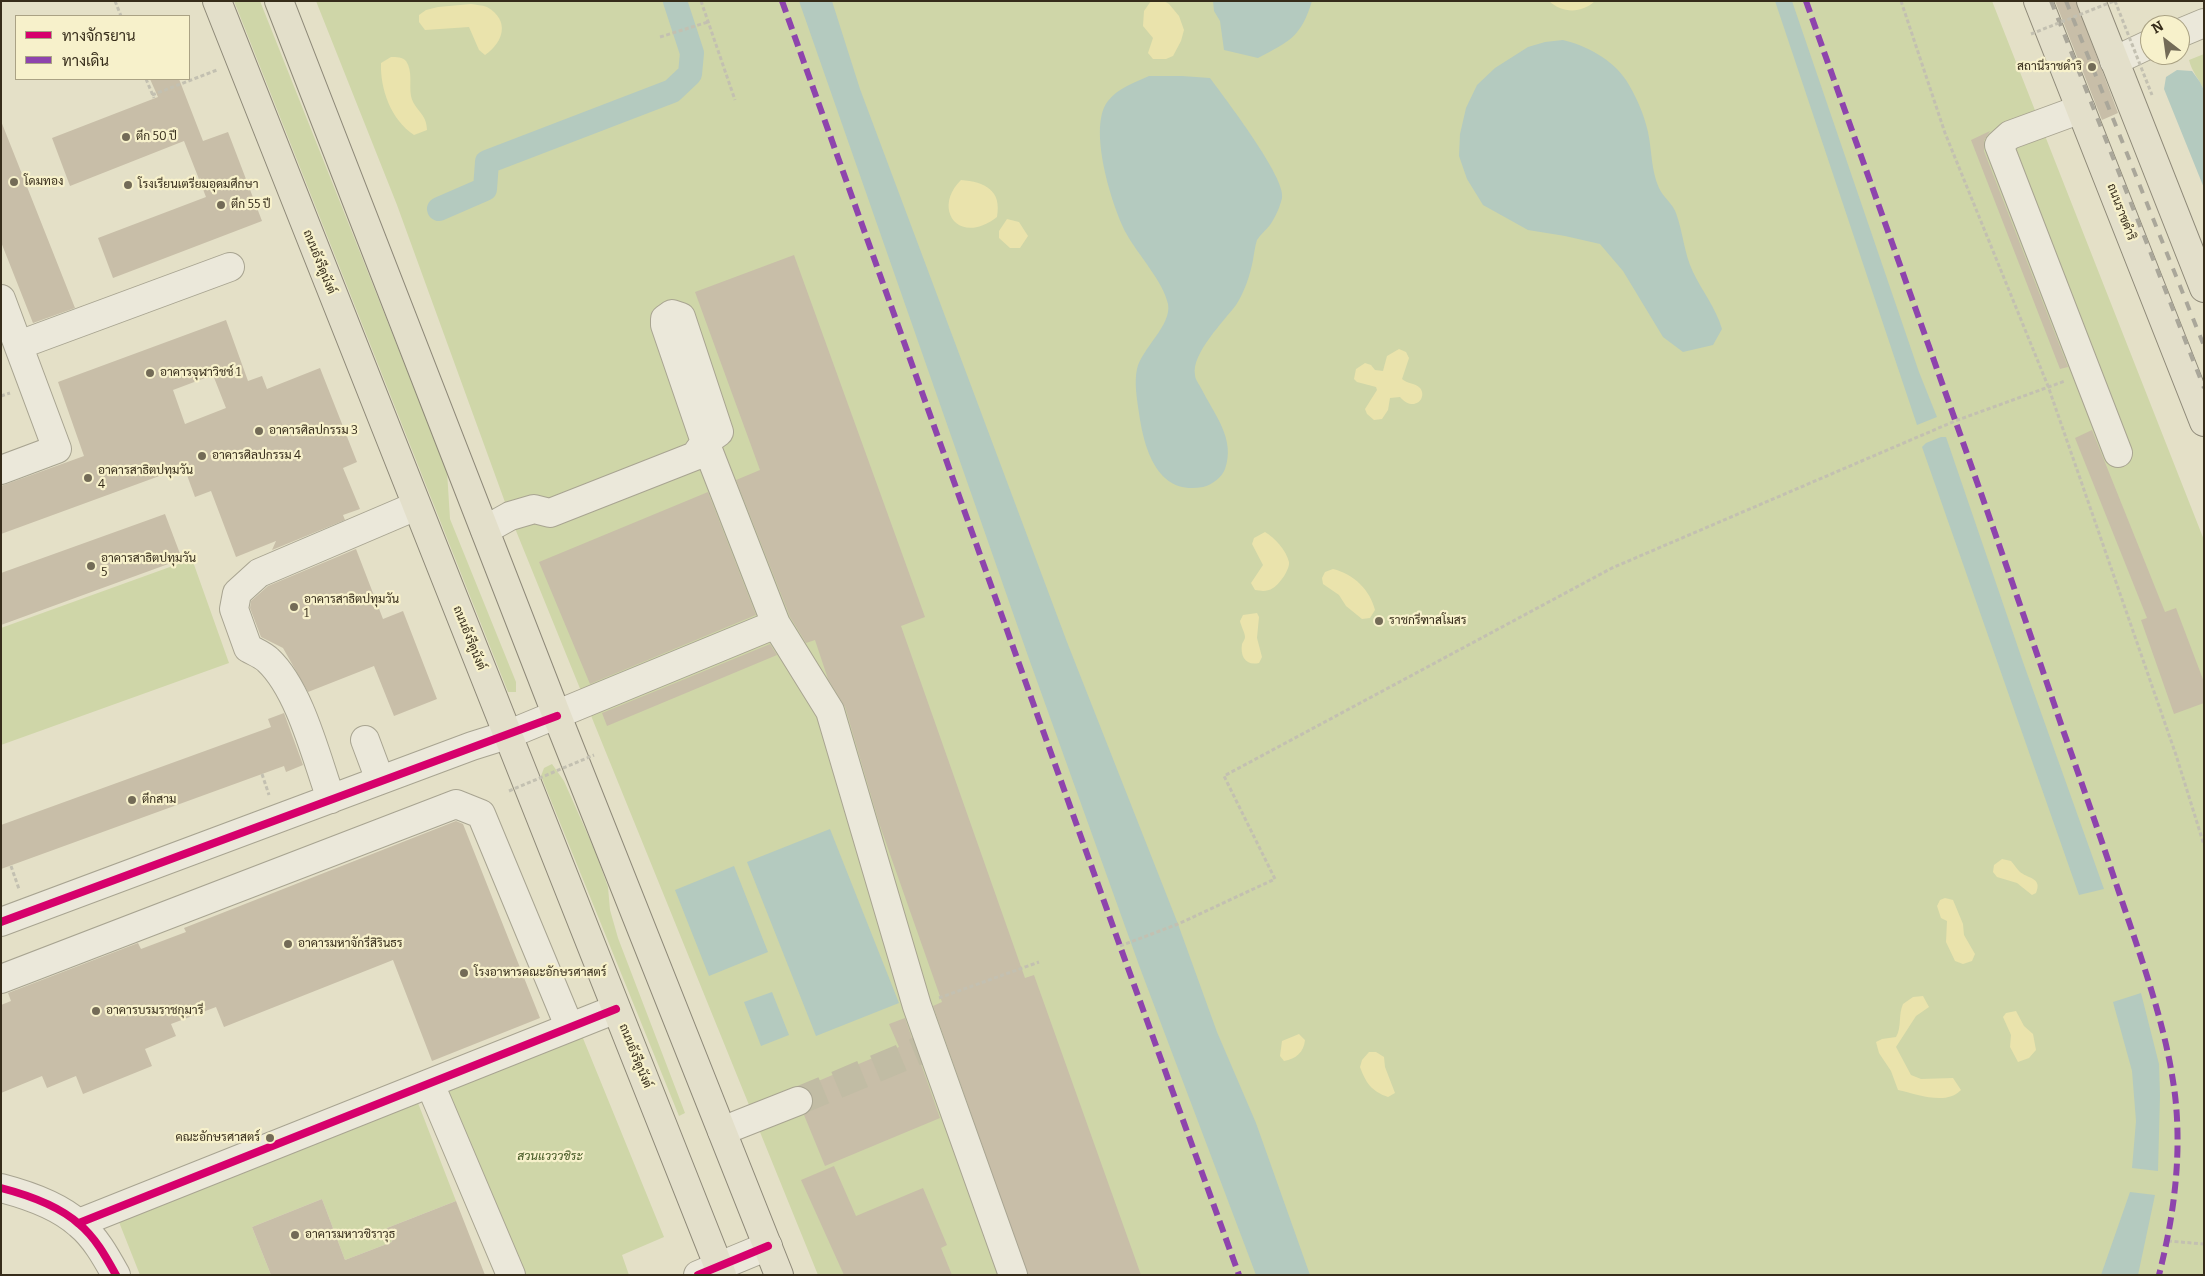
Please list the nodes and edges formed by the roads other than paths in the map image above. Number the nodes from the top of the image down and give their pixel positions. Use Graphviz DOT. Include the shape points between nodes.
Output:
graph roads {
  1 [pos="216,1"];
  2 [pos="279,1"];
  3 [pos="2038,1"];
  4 [pos="2090,1"];
  5 [pos="2204,23"];
  6 [pos="2190,28"];
  7 [pos="2140,49"];
  8 [pos="2114,61"];
  9 [pos="2081,109"];
  10 [pos="230,267"];
  11 [pos="2204,288"];
  12 [pos="1,299"];
  13 [pos="19,345"];
  14 [pos="2204,422"];
  15 [pos="2118,453"];
  16 [pos="1,470"];
  17 [pos="416,506"];
  18 [pos="485,530"];
  19 [pos="776,624"];
  20 [pos="557,716"];
  21 [pos="507,735"];
  22 [pos="364,740"];
  23 [pos="380,780"];
  24 [pos="331,799"];
  25 [pos="1,922"];
  26 [pos="1,979"];
  27 [pos="616,1009"];
  28 [pos="569,1026"];
  29 [pos="430,1084"];
  30 [pos="798,1101"];
  31 [pos="722,1130"];
  32 [pos="1,1188"];
  33 [pos="79,1224"];
  34 [pos="768,1246"];
  35 [pos="713,1272"];
  36 [pos="116,1275"];
  37 [pos="512,1275"];
  38 [pos="780,1275"];
  39 [pos="1013,1275"];
  1 -- 17 [label="main road, ถนนอังรีดูนังต์"];
  2 -- 18 [label="main road"];
  3 -- 9 [label="main road, ถนนราชดำริ"];
  4 -- 8 [label="main road"];
  5 -- 6 [label="street"];
  7 -- 8 [label="street"];
  8 -- 11 [label="main road"];
  9 -- 14 [label="main road, ถนนราชดำริ"];
  9 -- 15 [label="street" via="2010,135 1999,145"];
  10 -- 13 [label="street"];
  12 -- 13 [label="street"];
  13 -- 16 [label="street" via="57,450"];
  17 -- 21 [label="main road, ถนนอังรีดูนังต์"];
  17 -- 24 [label="street" via="259,574 237,592 234,609 248,648 267,658 294,697"];
  18 -- 19 [label="street" via="510,516 534,509 543,495 689,438 705,442"];
  18 -- 20 [label="main road"];
  19 -- 20 [label="street"];
  19 -- 39 [label="street" via="830,711 928,1047"];
  20 -- 21 [label="street"];
  20 -- 31 [label="main road"];
  21 -- 23 [label="street"];
  21 -- 27 [label="main road, ถนนอังรีดูนังต์"];
  22 -- 23 [label="street"];
  23 -- 24 [label="street"];
  24 -- 25 [label="street"];
  26 -- 28 [label="street" via="456,804 481,814"];
  27 -- 28 [label="street"];
  27 -- 35 [label="main road, ถนนอังรีดูนังต์"];
  28 -- 29 [label="street"];
  29 -- 33 [label="street"];
  29 -- 37 [label="street"];
  30 -- 31 [label="street"];
  31 -- 34 [label="main road"];
  32 -- 33 [label="street" via="28,1195"];
  33 -- 36 [label="street" via="103,1252"];
  34 -- 35 [label="street"];
  34 -- 38 [label="main road"];
}
